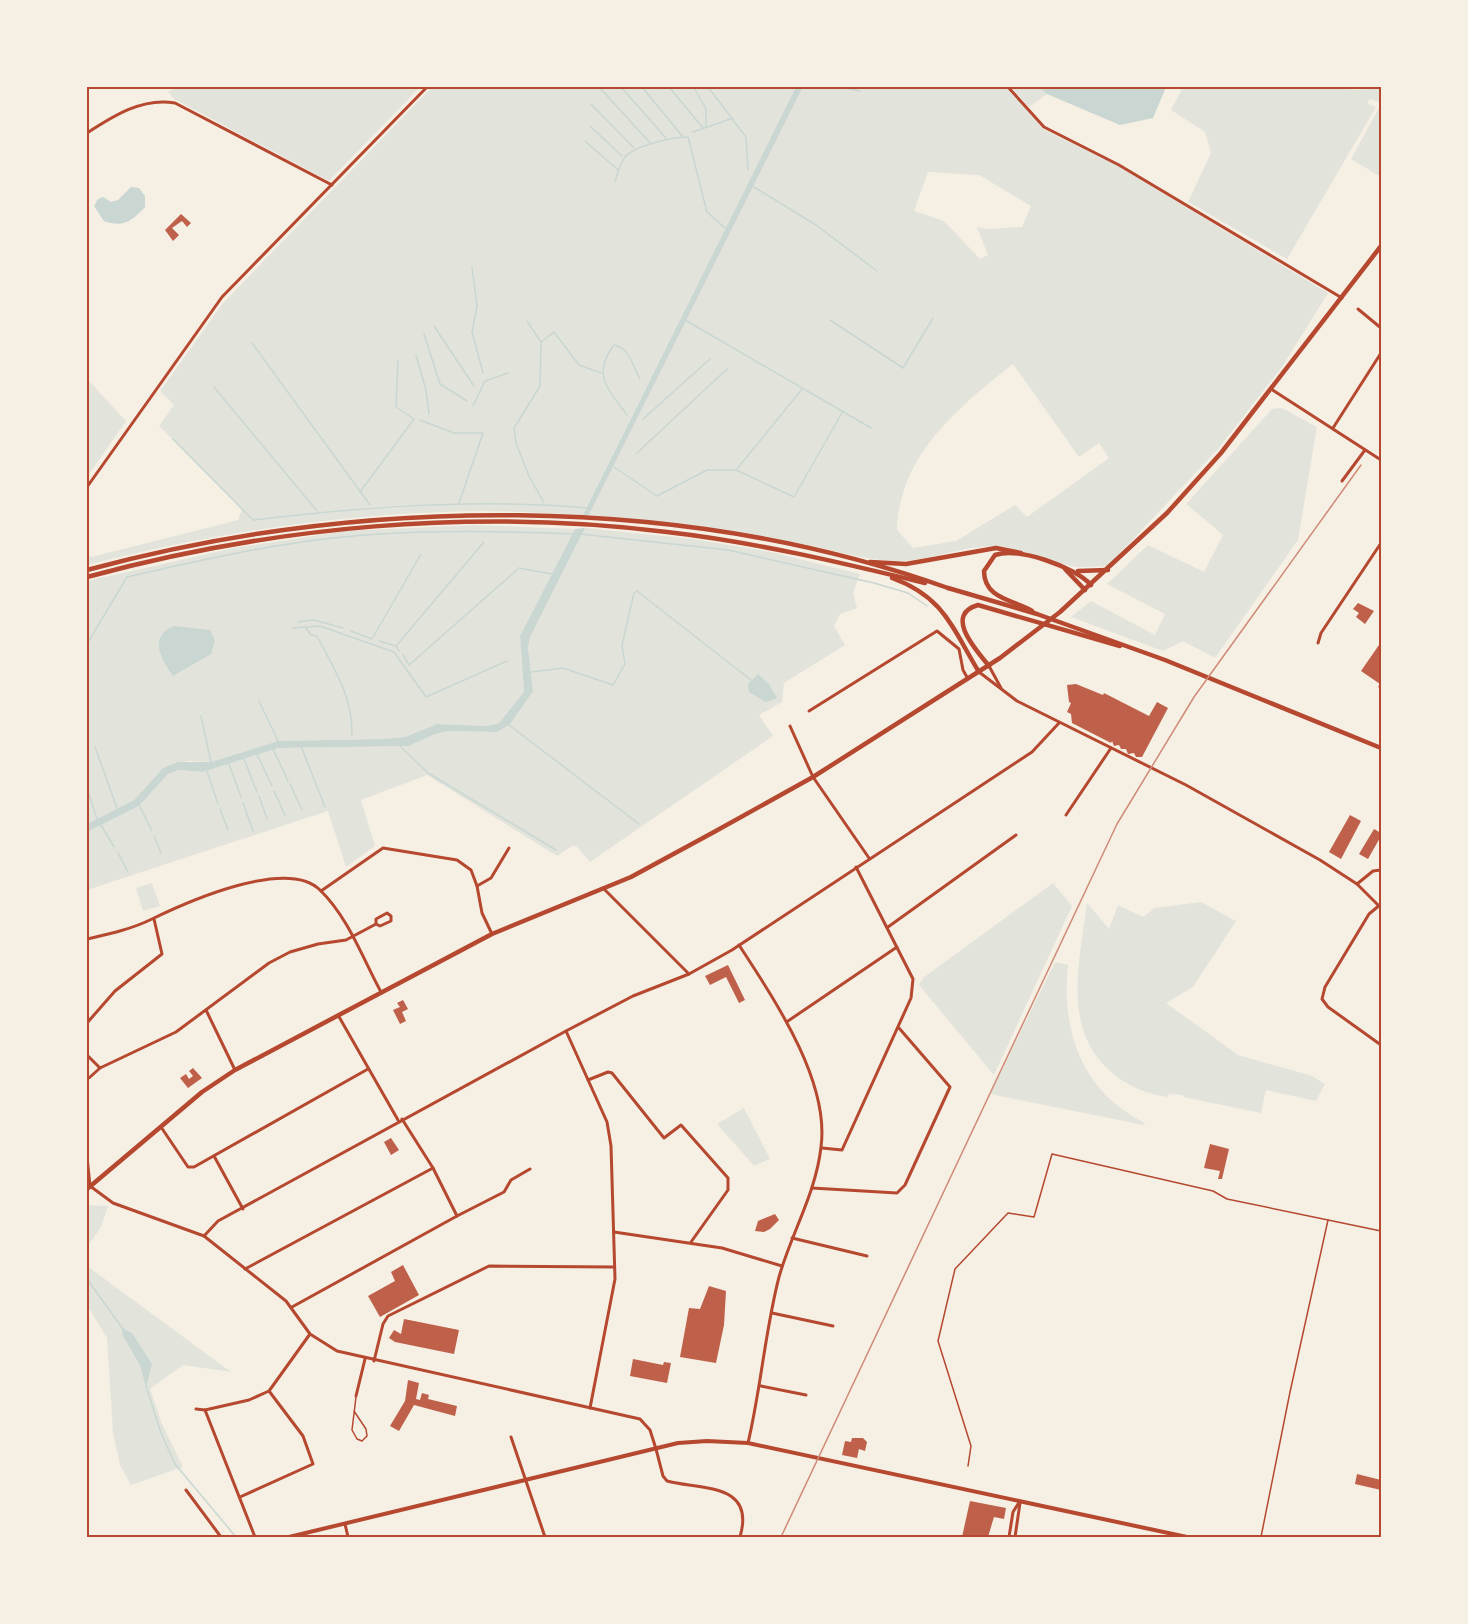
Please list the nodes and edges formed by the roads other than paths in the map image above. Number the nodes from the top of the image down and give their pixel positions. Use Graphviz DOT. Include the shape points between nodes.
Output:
graph roads {
  1 [pos="427,87"];
  2 [pos="1008,87"];
  3 [pos="87,133"];
  4 [pos="332,185"];
  5 [pos="1381,246"];
  6 [pos="1342,298"];
  7 [pos="1358,309"];
  8 [pos="1381,328"];
  9 [pos="1381,353"];
  10 [pos="1271,389"];
  11 [pos="1333,428"];
  12 [pos="1365,450"];
  13 [pos="1381,460"];
  14 [pos="1342,481"];
  15 [pos="87,488"];
  16 [pos="1381,543"];
  17 [pos="1021,553"];
  18 [pos="862,561"];
  19 [pos="862,568"];
  20 [pos="1065,569"];
  21 [pos="87,570"];
  22 [pos="1108,570"];
  23 [pos="1075,571"];
  24 [pos="87,577"];
  25 [pos="1091,585"];
  26 [pos="948,588"];
  27 [pos="1085,591"];
  28 [pos="1038,615"];
  29 [pos="1318,643"];
  30 [pos="1130,647"];
  31 [pos="989,666"];
  32 [pos="979,672"];
  33 [pos="968,679"];
  34 [pos="1001,688"];
  35 [pos="809,711"];
  36 [pos="1059,723"];
  37 [pos="790,726"];
  38 [pos="1110,748"];
  39 [pos="1381,748"];
  40 [pos="813,777"];
  41 [pos="1066,815"];
  42 [pos="1016,835"];
  43 [pos="509,848"];
  44 [pos="869,858"];
  45 [pos="856,867"];
  46 [pos="1381,870"];
  47 [pos="1357,884"];
  48 [pos="477,886"];
  49 [pos="604,889"];
  50 [pos="321,891"];
  51 [pos="1380,906"];
  52 [pos="154,919"];
  53 [pos="376,924"];
  54 [pos="888,927"];
  55 [pos="492,934"];
  56 [pos="352,938"];
  57 [pos="87,939"];
  58 [pos="739,945"];
  59 [pos="897,947"];
  60 [pos="689,974"];
  61 [pos="381,992"];
  62 [pos="206,1010"];
  63 [pos="339,1015"];
  64 [pos="788,1021"];
  65 [pos="87,1023"];
  66 [pos="899,1028"];
  67 [pos="566,1031"];
  68 [pos="1381,1045"];
  69 [pos="87,1054"];
  70 [pos="100,1068"];
  71 [pos="235,1070"];
  72 [pos="368,1070"];
  73 [pos="88,1076"];
  74 [pos="588,1080"];
  75 [pos="87,1090"];
  76 [pos="400,1120"];
  77 [pos="160,1126"];
  78 [pos="821,1148"];
  79 [pos="214,1156"];
  80 [pos="87,1157"];
  81 [pos="433,1168"];
  82 [pos="530,1169"];
  83 [pos="89,1187"];
  84 [pos="811,1188"];
  85 [pos="243,1209"];
  86 [pos="458,1216"];
  87 [pos="1328,1220"];
  88 [pos="613,1232"];
  89 [pos="1381,1232"];
  90 [pos="204,1236"];
  91 [pos="792,1238"];
  92 [pos="690,1242"];
  93 [pos="867,1257"];
  94 [pos="782,1266"];
  95 [pos="615,1267"];
  96 [pos="245,1269"];
  97 [pos="291,1307"];
  98 [pos="772,1313"];
  99 [pos="833,1326"];
  100 [pos="310,1334"];
  101 [pos="365,1359"];
  102 [pos="374,1361"];
  103 [pos="761,1386"];
  104 [pos="269,1391"];
  105 [pos="806,1395"];
  106 [pos="356,1396"];
  107 [pos="590,1408"];
  108 [pos="196,1409"];
  109 [pos="205,1410"];
  110 [pos="354,1412"];
  111 [pos="511,1437"];
  112 [pos="748,1443"];
  113 [pos="656,1449"];
  114 [pos="968,1466"];
  115 [pos="525,1480"];
  116 [pos="186,1490"];
  117 [pos="240,1497"];
  118 [pos="1020,1501"];
  119 [pos="345,1524"];
  120 [pos="221,1537"];
  121 [pos="255,1537"];
  122 [pos="290,1537"];
  123 [pos="348,1537"];
  124 [pos="546,1537"];
  125 [pos="740,1537"];
  126 [pos="1010,1537"];
  127 [pos="1015,1537"];
  128 [pos="1187,1537"];
  129 [pos="1262,1537"];
  1 -- 4 [label="street"];
  2 -- 6 [label="street" via="1044,127 1119,165"];
  3 -- 4 [label="street" via="146,103 175,103"];
  4 -- 15 [label="street" via="222,297"];
  5 -- 6 [label="main road"];
  6 -- 10 [label="main road"];
  7 -- 8 [label="street"];
  9 -- 11 [label="street"];
  10 -- 11 [label="street"];
  10 -- 22 [label="main road" via="1167,513"];
  11 -- 12 [label="street"];
  12 -- 13 [label="street"];
  12 -- 14 [label="street"];
  16 -- 29 [label="street"];
  17 -- 18 [label="main road" via="986,548 906,564"];
  17 -- 20 [label="main road"];
  17 -- 28 [label="main road" via="1000,554 991,559 985,580 995,594"];
  18 -- 21 [label="main road" via="716,532 592,519 484,515 356,520 211,541"];
  18 -- 26 [label="main road"];
  19 -- 24 [label="main road" via="736,542 591,525 484,522 356,527 213,547"];
  19 -- 26 [label="main road"];
  19 -- 32 [label="main road" via="903,582 935,603 964,642"];
  20 -- 23 [label="main road"];
  20 -- 27 [label="main road"];
  22 -- 23 [label="main road"];
  22 -- 25 [label="main road"];
  23 -- 25 [label="main road"];
  25 -- 27 [label="main road"];
  26 -- 28 [label="main road"];
  27 -- 31 [label="main road"];
  28 -- 30 [label="main road"];
  30 -- 31 [label="main road" via="978,605 963,617 963,629"];
  30 -- 39 [label="main road"];
  31 -- 32 [label="main road"];
  31 -- 34 [label="street"];
  32 -- 33 [label="main road"];
  32 -- 34 [label="street"];
  33 -- 35 [label="street" via="959,649 937,631"];
  33 -- 40 [label="main road"];
  34 -- 36 [label="street"];
  36 -- 38 [label="street"];
  36 -- 44 [label="street" via="1032,752"];
  37 -- 40 [label="street"];
  38 -- 41 [label="street"];
  38 -- 47 [label="street" via="1186,786"];
  40 -- 44 [label="street"];
  40 -- 49 [label="main road"];
  42 -- 54 [label="street"];
  43 -- 48 [label="street" via="491,878"];
  44 -- 45 [label="street"];
  45 -- 54 [label="street"];
  45 -- 58 [label="street"];
  46 -- 47 [label="street" via="1373,871"];
  47 -- 51 [label="street"];
  48 -- 50 [label="street" via="471,870 457,860 383,848"];
  48 -- 55 [label="street" via="482,913"];
  49 -- 55 [label="main road"];
  49 -- 60 [label="street"];
  50 -- 52 [label="street" via="302,882 249,882"];
  50 -- 56 [label="street"];
  51 -- 68 [label="street" via="1369,914 1325,987 1322,999"];
  52 -- 57 [label="street"];
  52 -- 65 [label="street" via="162,954 115,991"];
  53 -- 53 [label="street" via="391,921 392,916 387,913 376,919"];
  53 -- 56 [label="street"];
  54 -- 59 [label="street"];
  55 -- 61 [label="main road"];
  56 -- 61 [label="street"];
  56 -- 62 [label="street" via="290,952"];
  58 -- 60 [label="street"];
  58 -- 64 [label="street"];
  59 -- 64 [label="street"];
  59 -- 66 [label="street" via="913,979 911,998"];
  60 -- 67 [label="street" via="633,996"];
  61 -- 63 [label="main road"];
  62 -- 70 [label="street" via="176,1032"];
  62 -- 71 [label="street"];
  63 -- 71 [label="main road"];
  63 -- 72 [label="street"];
  64 -- 78 [label="street" via="820,1102"];
  66 -- 78 [label="street" via="842,1150"];
  66 -- 84 [label="street" via="950,1087 905,1185 897,1192"];
  67 -- 74 [label="street"];
  67 -- 76 [label="street"];
  69 -- 70 [label="street"];
  70 -- 73 [label="street"];
  71 -- 77 [label="main road"];
  72 -- 76 [label="street"];
  72 -- 79 [label="street"];
  73 -- 75 [label="street"];
  74 -- 88 [label="street" via="607,1122 611,1146"];
  74 -- 92 [label="street" via="612,1073 664,1138 681,1125 728,1178 728,1190"];
  76 -- 81 [label="street"];
  76 -- 85 [label="street"];
  77 -- 79 [label="street" via="188,1167"];
  77 -- 83 [label="main road"];
  78 -- 84 [label="street"];
  79 -- 85 [label="street"];
  80 -- 83 [label="street"];
  81 -- 86 [label="street"];
  81 -- 96 [label="street"];
  82 -- 86 [label="street" via="511,1180 504,1192"];
  83 -- 90 [label="street" via="113,1203"];
  84 -- 91 [label="street"];
  85 -- 90 [label="street" via="218,1221"];
  86 -- 97 [label="street"];
  87 -- 89 [label="lane"];
  87 -- 114 [label="lane" via="1227,1199 1213,1191 1052,1154 1034,1217 1008,1213 955,1269 938,1341 971,1446"];
  87 -- 129 [label="lane"];
  88 -- 92 [label="street"];
  88 -- 95 [label="street"];
  90 -- 96 [label="street"];
  91 -- 93 [label="street"];
  91 -- 94 [label="street"];
  92 -- 94 [label="street"];
  94 -- 98 [label="street"];
  95 -- 102 [label="street" via="481,1268 388,1316"];
  95 -- 107 [label="street" via="615,1287"];
  96 -- 97 [label="street"];
  97 -- 100 [label="street"];
  98 -- 99 [label="street"];
  98 -- 103 [label="street"];
  100 -- 101 [label="street" via="337,1351"];
  100 -- 104 [label="street"];
  101 -- 102 [label="street"];
  101 -- 106 [label="street"];
  102 -- 107 [label="street"];
  103 -- 105 [label="street"];
  103 -- 112 [label="street"];
  104 -- 109 [label="street"];
  104 -- 117 [label="street" via="303,1436 313,1464"];
  106 -- 110 [label="lane"];
  107 -- 113 [label="street" via="640,1419 650,1430"];
  108 -- 109 [label="street"];
  109 -- 117 [label="street"];
  110 -- 110 [label="lane" via="352,1430 362,1441 367,1436 366,1429"];
  111 -- 115 [label="street"];
  112 -- 113 [label="main road" via="688,1441"];
  112 -- 118 [label="main road"];
  113 -- 115 [label="main road"];
  113 -- 125 [label="street" via="667,1481 712,1488 739,1503 743,1517"];
  115 -- 119 [label="main road"];
  115 -- 124 [label="street"];
  116 -- 120 [label="street"];
  117 -- 121 [label="street"];
  118 -- 126 [label="street" via="1013,1512"];
  118 -- 127 [label="street"];
  118 -- 128 [label="main road"];
  119 -- 122 [label="main road"];
  119 -- 123 [label="street"];
}
